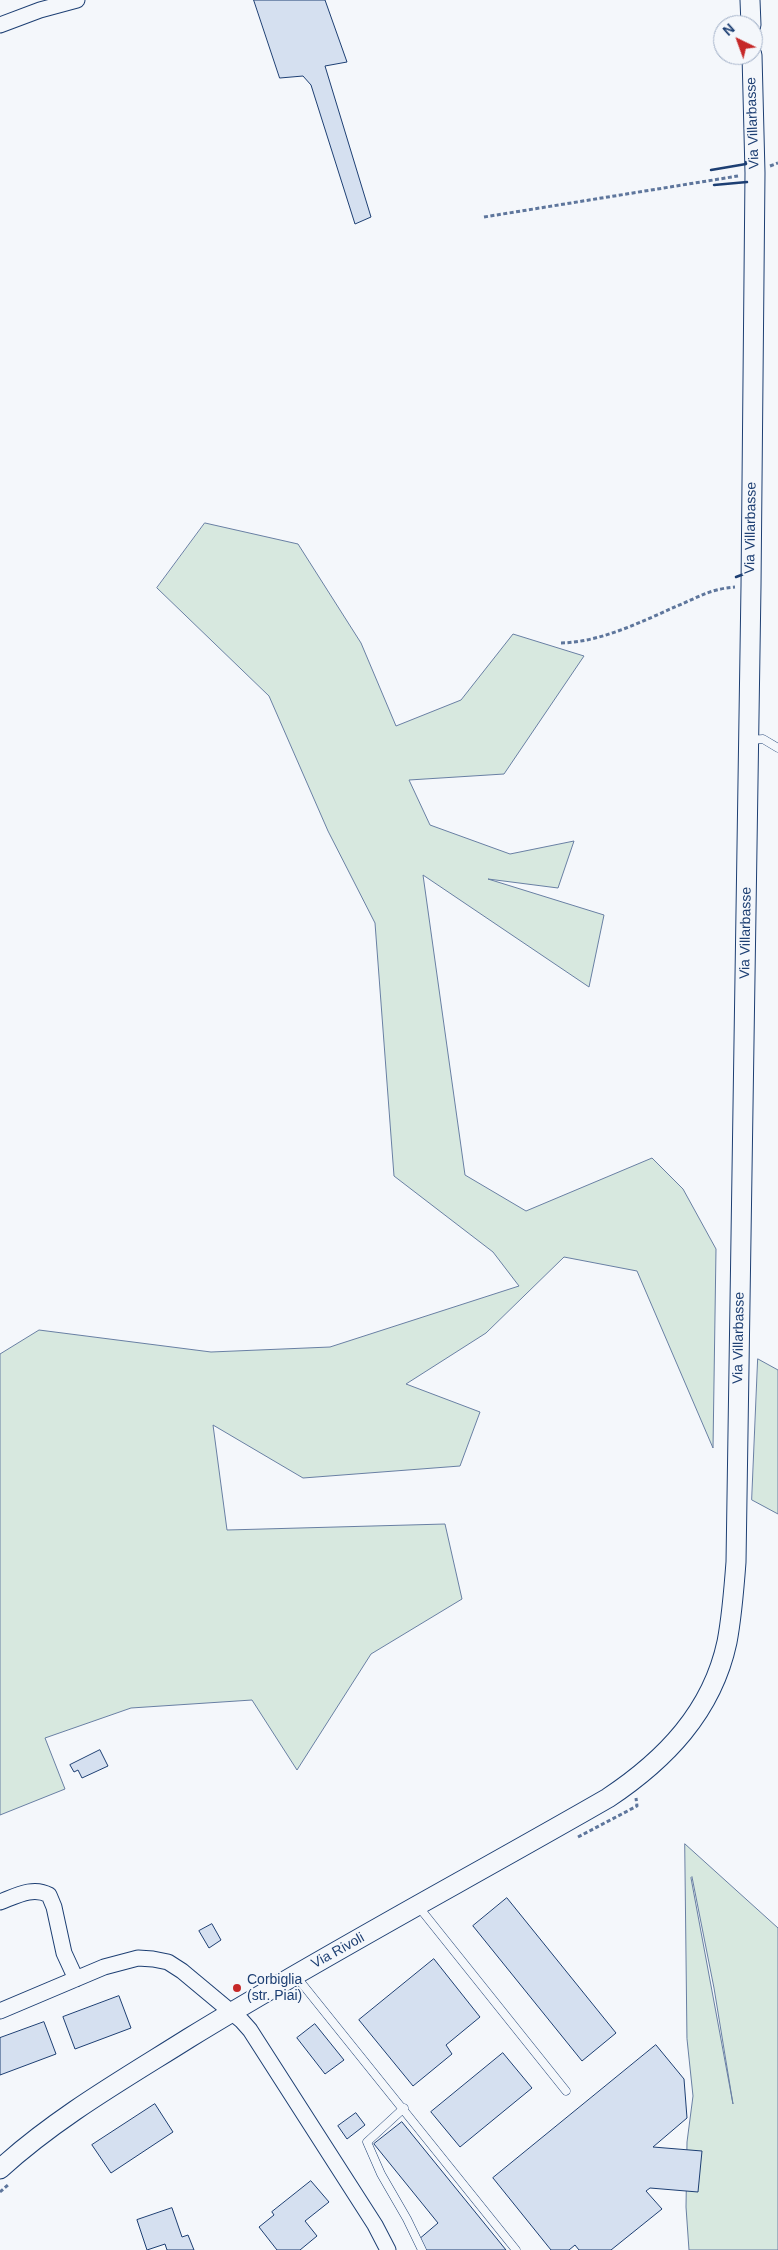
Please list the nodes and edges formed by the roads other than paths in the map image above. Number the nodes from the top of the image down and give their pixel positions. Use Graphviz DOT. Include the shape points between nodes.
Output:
graph roads {
  1 [pos="77,0"];
  2 [pos="750,0"];
  3 [pos="38,5"];
  4 [pos="751,15"];
  5 [pos="0,25"];
  6 [pos="752,65"];
  7 [pos="748,740"];
  8 [pos="778,748"];
  9 [pos="635,1780"];
  10 [pos="0,1902"];
  11 [pos="418,1906"];
  12 [pos="295,1975"];
  13 [pos="76,1979"];
  14 [pos="0,2011"];
  15 [pos="231,2013"];
  16 [pos="566,2091"];
  17 [pos="404,2108"];
  18 [pos="0,2169"];
  19 [pos="388,2250"];
  20 [pos="422,2250"];
  21 [pos="516,2250"];
  1 -- 3 [label="street"];
  2 -- 4 [label="street"];
  3 -- 5 [label="street"];
  6 -- 7 [label="street, Via Villarbasse" via="755,173"];
  7 -- 8 [label="lane" via="764,740"];
  7 -- 9 [label="street, Via Villarbasse" via="733,1606 726,1643 714,1679 696,1714 660,1759"];
  9 -- 11 [label="street, Via Rivoli"];
  10 -- 13 [label="street" via="40,1890 49,1895 64,1953"];
  11 -- 12 [label="street, Via Rivoli"];
  11 -- 16 [label="lane"];
  12 -- 15 [label="street, Via Rivoli"];
  12 -- 17 [label="lane"];
  13 -- 14 [label="street"];
  13 -- 15 [label="street" via="138,1958 168,1962"];
  15 -- 18 [label="street, Via Rivoli" via="77,2109 35,2138"];
  15 -- 19 [label="street" via="250,2030"];
  17 -- 20 [label="lane" via="367,2142"];
  17 -- 21 [label="lane"];
}
